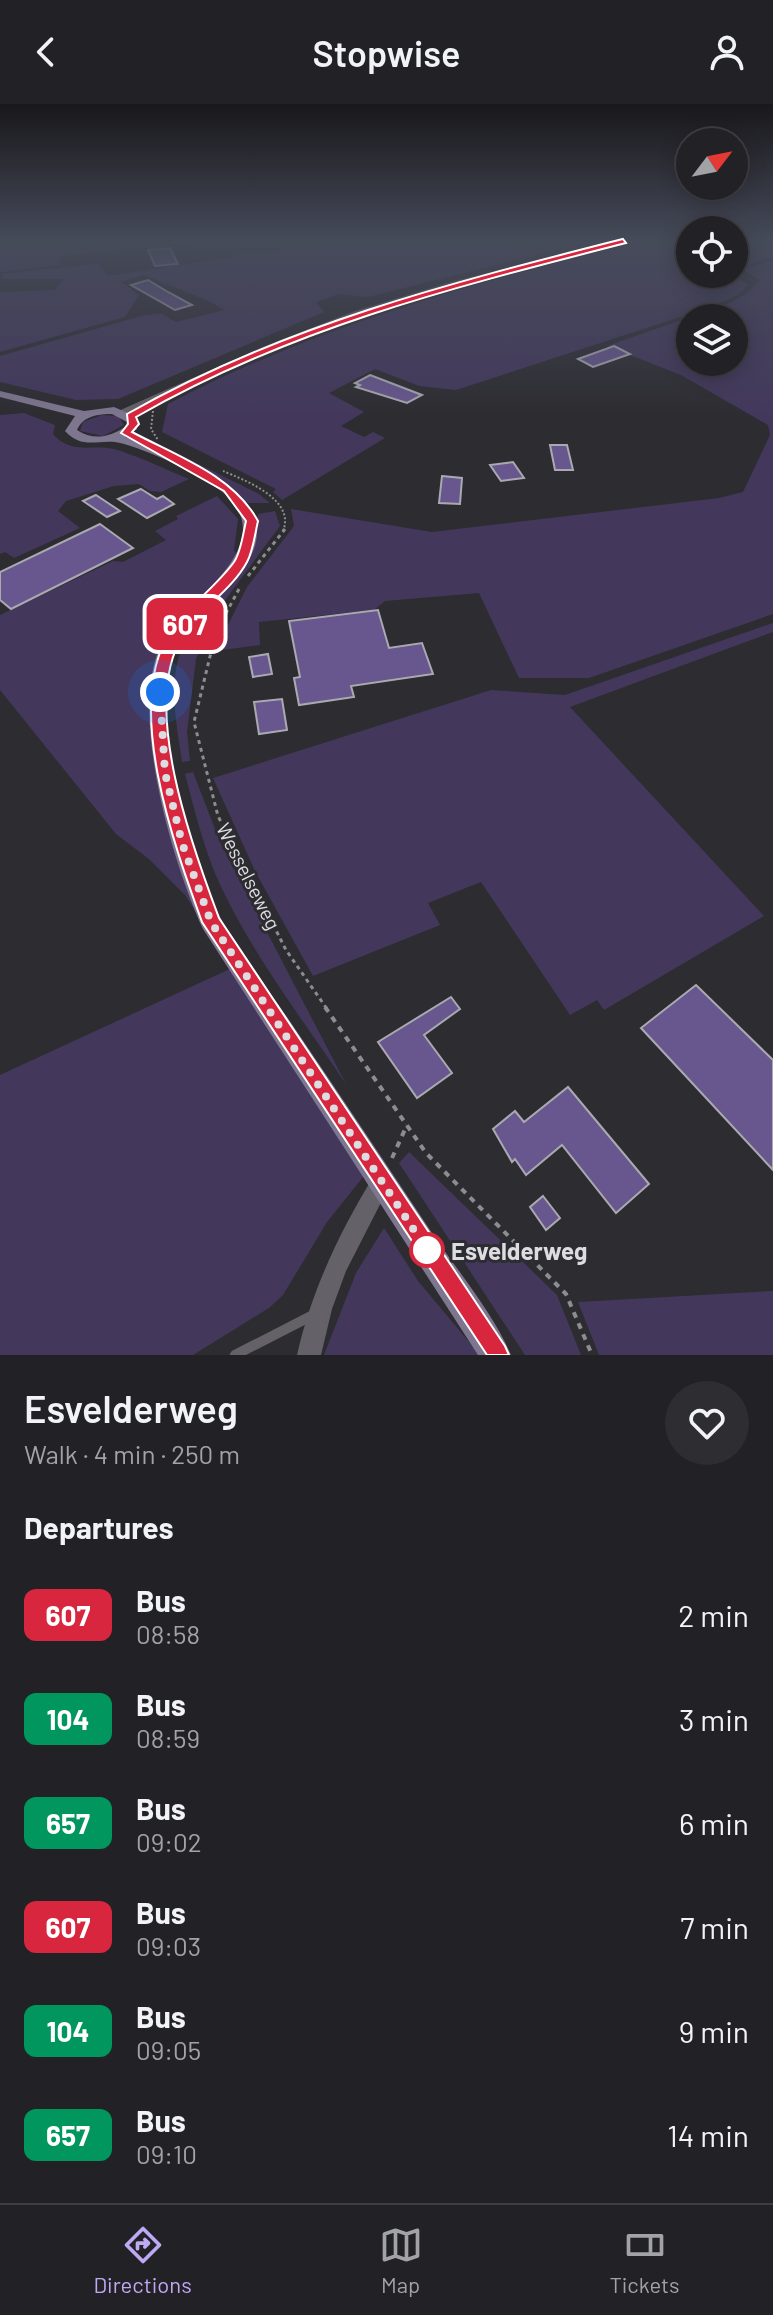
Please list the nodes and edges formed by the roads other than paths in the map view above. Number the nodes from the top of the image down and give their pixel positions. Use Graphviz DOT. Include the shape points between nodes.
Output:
graph roads {
  1 [pos="401,300"];
  2 [pos="177,390"];
  3 [pos="0,394"];
  4 [pos="126,414"];
  5 [pos="80,418"];
  6 [pos="120,435"];
  7 [pos="382,1181"];
  8 [pos="317,1314"];
  9 [pos="235,1355"];
  10 [pos="309,1355"];
  11 [pos="496,1355"];
  1 -- 2 [label="street" via="282,342"];
  2 -- 4 [label="street"];
  2 -- 4 [label="street"];
  3 -- 5 [label="main road"];
  4 -- 5 [label="main road"];
  4 -- 6 [label="main road" via="133,424"];
  5 -- 6 [label="main road" via="71,431 82,439"];
  6 -- 7 [label="main road" via="159,447 228,488 252,521 241,561 177,632 164,658 160,692 165,773 182,843 211,922"];
  7 -- 8 [label="street" via="352,1230"];
  7 -- 11 [label="main road"];
  8 -- 9 [label="lane"];
  8 -- 10 [label="street"];
}
